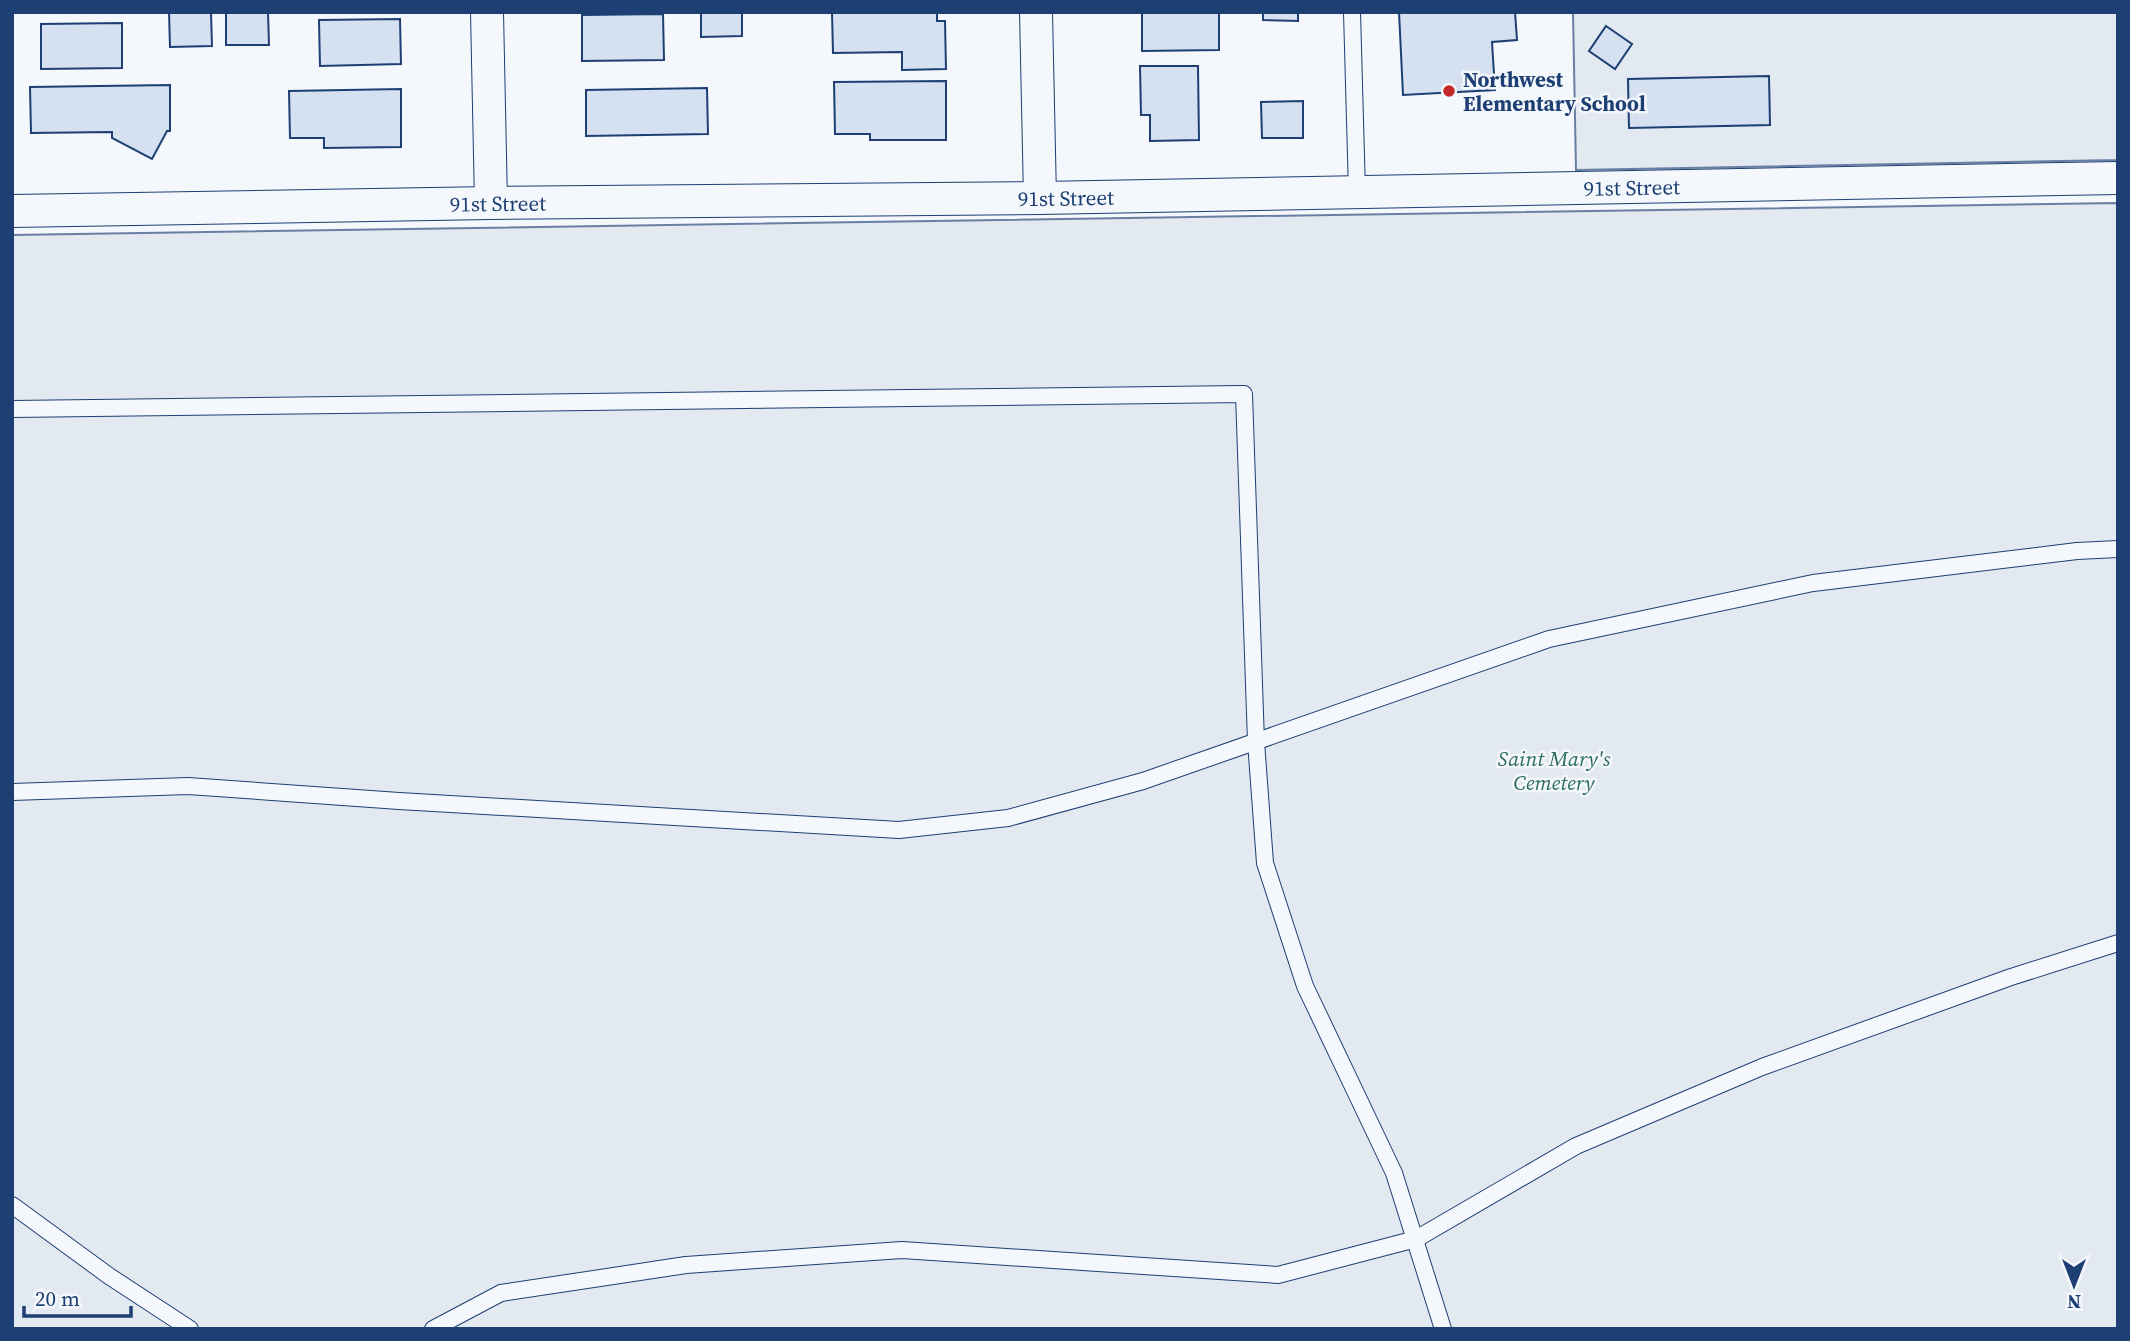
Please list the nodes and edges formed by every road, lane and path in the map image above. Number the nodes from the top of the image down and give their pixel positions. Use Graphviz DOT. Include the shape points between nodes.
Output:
graph roads {
  1 [pos="487,12"];
  2 [pos="1036,12"];
  3 [pos="1352,12"];
  4 [pos="2118,178"];
  5 [pos="1357,192"];
  6 [pos="1040,198"];
  7 [pos="491,203"];
  8 [pos="12,212"];
  9 [pos="12,409"];
  10 [pos="2118,549"];
  11 [pos="1256,742"];
  12 [pos="12,792"];
  13 [pos="2118,943"];
  14 [pos="12,1205"];
  15 [pos="1416,1239"];
  16 [pos="190,1329"];
  17 [pos="433,1329"];
  18 [pos="1443,1329"];
  1 -- 7 [label="street"];
  2 -- 6 [label="street"];
  3 -- 5 [label="lane"];
  4 -- 5 [label="street, 91st Street"];
  5 -- 6 [label="street, 91st Street"];
  6 -- 7 [label="street, 91st Street"];
  7 -- 8 [label="street, 91st Street"];
  9 -- 11 [label="lane" via="1244,394"];
  10 -- 11 [label="lane" via="1813,583 1549,639"];
  11 -- 12 [label="lane" via="1143,781 1008,818 899,830 187,786"];
  11 -- 15 [label="lane" via="1265,863 1305,986 1394,1173"];
  13 -- 15 [label="lane" via="2011,976 1749,1073 1576,1146"];
  14 -- 16 [label="lane"];
  15 -- 17 [label="lane" via="1278,1275 902,1250 686,1265 501,1293"];
  15 -- 18 [label="lane"];
}
